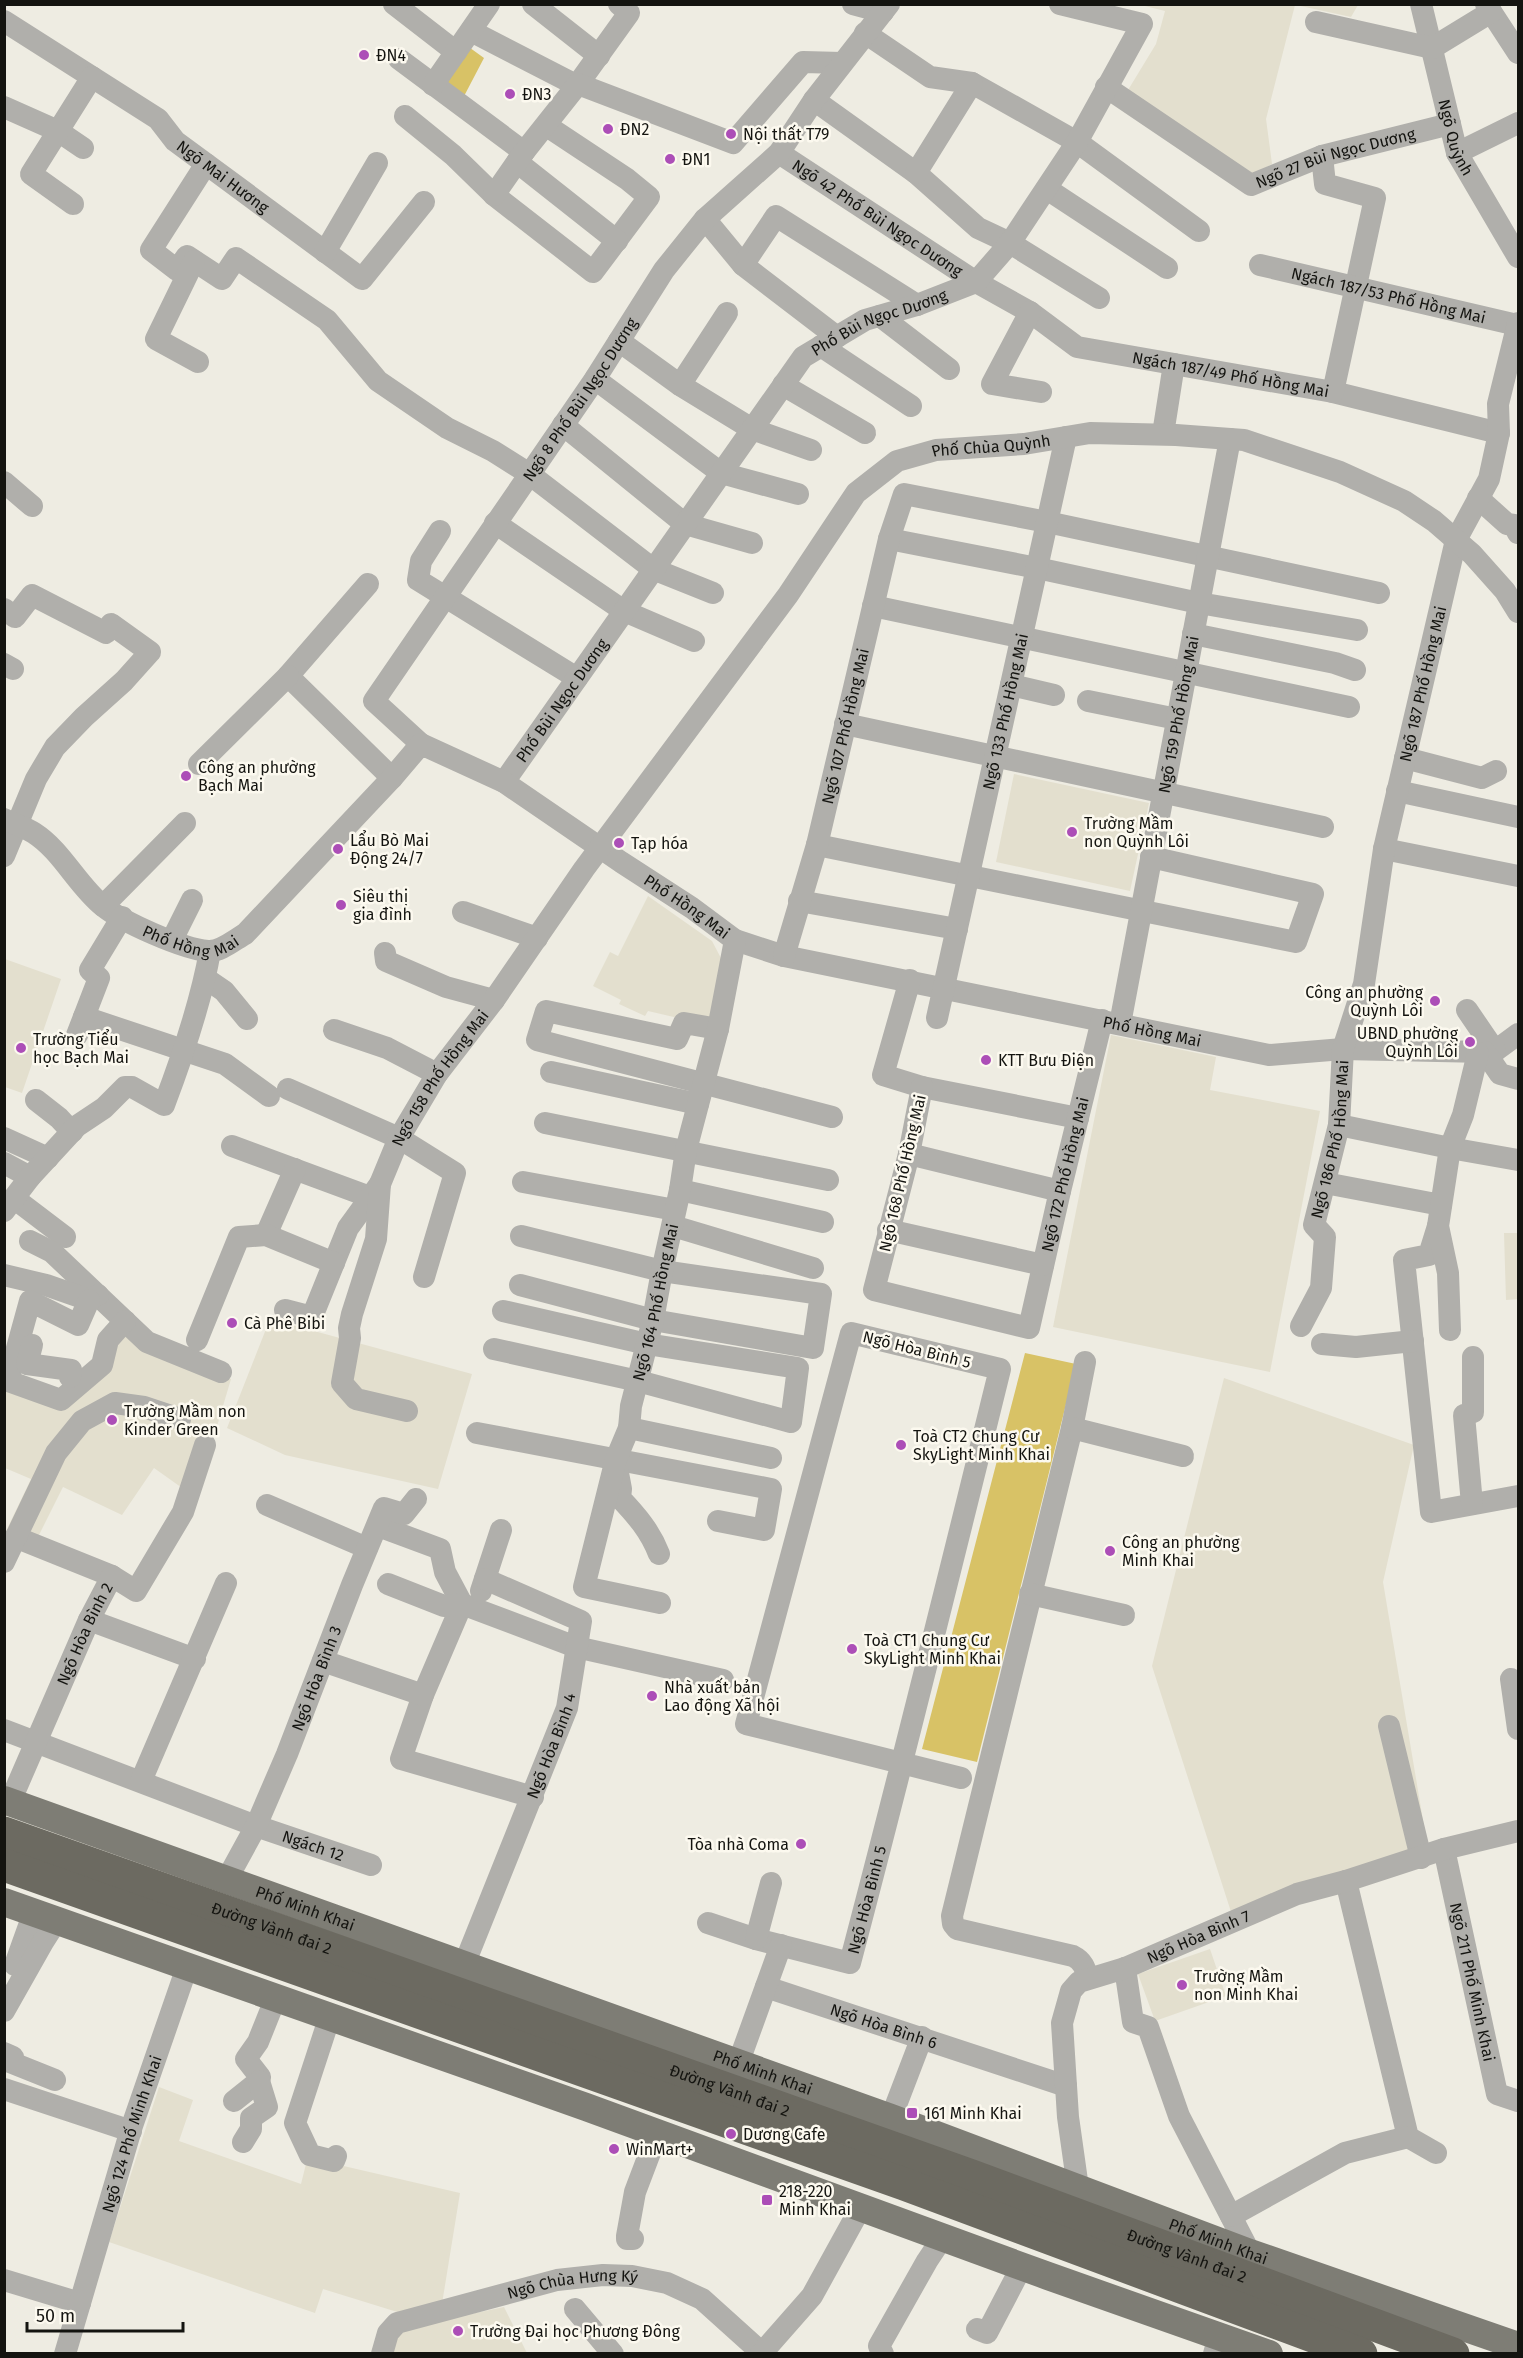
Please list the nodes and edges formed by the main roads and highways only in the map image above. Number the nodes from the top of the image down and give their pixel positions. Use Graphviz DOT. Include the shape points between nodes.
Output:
graph roads {
  1 [pos="6,1811"];
  2 [pos="4,1865"];
  3 [pos="4,1902"];
  4 [pos="496,1977"];
  5 [pos="647,2031"];
  6 [pos="468,2066"];
  7 [pos="617,2119"];
  8 [pos="1217,2345"];
  9 [pos="1518,2346"];
  10 [pos="1269,2354"];
  11 [pos="1361,2354"];
  12 [pos="1453,2354"];
  1 -- 4 [label="main road, Phố Minh Khai" via="227,1879"];
  1 -- 12 [label="highway, Đường Vành đai 2"];
  2 -- 11 [label="highway, Đường Vành đai 2" via="893,2180"];
  3 -- 6 [label="main road"];
  4 -- 5 [label="main road, Phố Minh Khai"];
  4 -- 6 [label="main road" via="513,1998 511,2032 491,2056"];
  5 -- 7 [label="main road" via="618,2038 601,2057 600,2091 605,2106"];
  5 -- 9 [label="main road, Phố Minh Khai" via="1250,2253"];
  6 -- 7 [label="main road"];
  7 -- 8 [label="main road" via="943,2236"];
  8 -- 10 [label="main road"];
}
